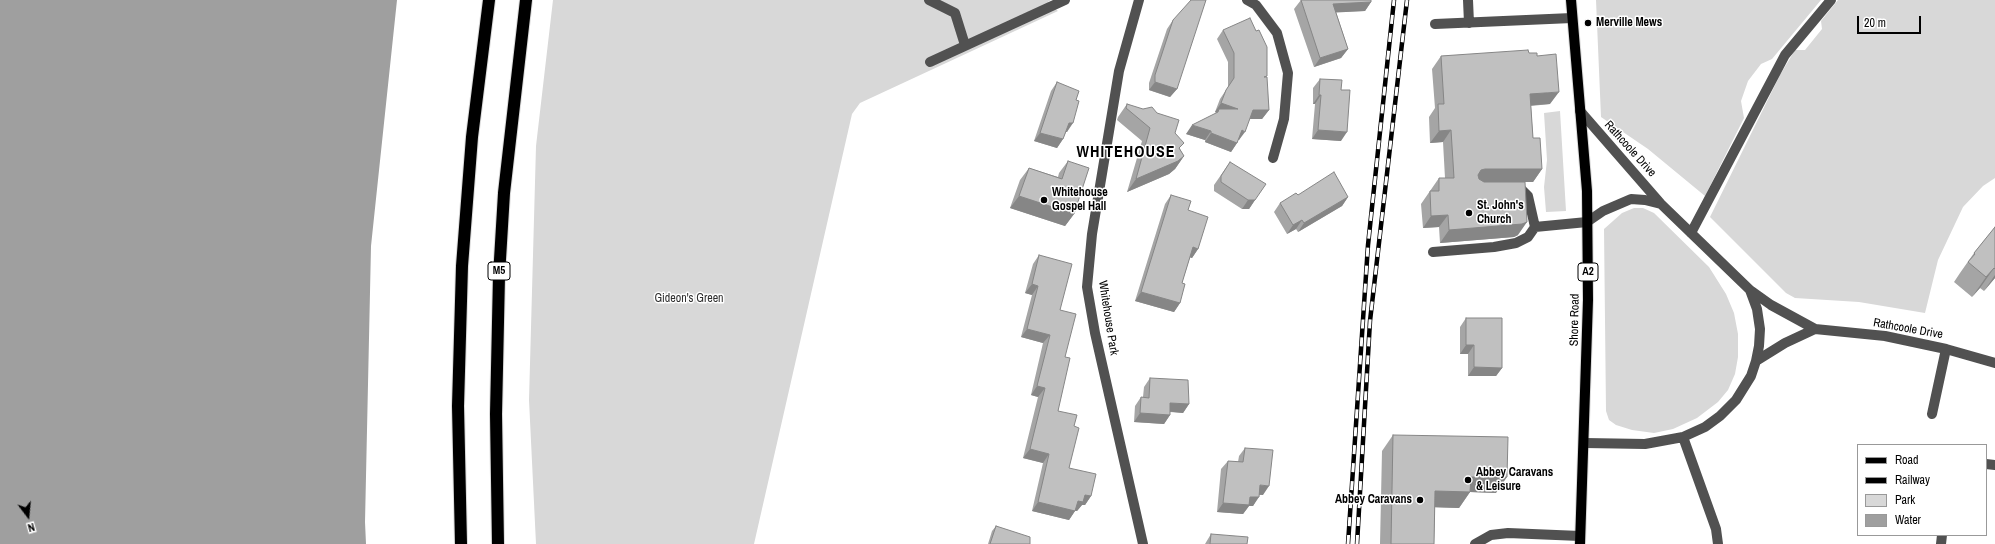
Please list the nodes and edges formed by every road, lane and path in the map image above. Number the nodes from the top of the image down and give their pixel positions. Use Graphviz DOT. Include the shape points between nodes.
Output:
graph roads {
  1 [pos="489,0"];
  2 [pos="526,0"];
  3 [pos="929,0"];
  4 [pos="1065,0"];
  5 [pos="1139,0"];
  6 [pos="1247,0"];
  7 [pos="1468,0"];
  8 [pos="1571,0"];
  9 [pos="1831,0"];
  10 [pos="1572,18"];
  11 [pos="1469,23"];
  12 [pos="1435,24"];
  13 [pos="965,45"];
  14 [pos="930,62"];
  15 [pos="1580,110"];
  16 [pos="1272,158"];
  17 [pos="1506,187"];
  18 [pos="1661,204"];
  19 [pos="1587,222"];
  20 [pos="1535,227"];
  21 [pos="1691,233"];
  22 [pos="1433,252"];
  23 [pos="1750,290"];
  24 [pos="1815,329"];
  25 [pos="1946,349"];
  26 [pos="1756,361"];
  27 [pos="1995,363"];
  28 [pos="1932,414"];
  29 [pos="1683,437"];
  30 [pos="1585,443"];
  31 [pos="1580,540"];
  32 [pos="461,544"];
  33 [pos="498,544"];
  34 [pos="1143,544"];
  35 [pos="1475,544"];
  36 [pos="1718,544"];
  1 -- 32 [label="highway" via="472,137 462,266 458,399"];
  2 -- 33 [label="highway, M5" via="504,193 499,276 496,399"];
  3 -- 13 [label="street" via="955,13"];
  4 -- 13 [label="street"];
  5 -- 34 [label="street, Whitehouse Park" via="1119,71 1092,234 1088,287 1095,333"];
  6 -- 16 [label="street" via="1256,5 1277,33 1288,73 1284,119"];
  7 -- 11 [label="street"];
  8 -- 10 [label="main road, Shore Road / A2"];
  9 -- 21 [label="street" via="1785,55"];
  10 -- 11 [label="street"];
  10 -- 15 [label="main road, Shore Road / A2"];
  11 -- 12 [label="street"];
  13 -- 14 [label="street"];
  15 -- 18 [label="street, Rathcoole Drive"];
  15 -- 19 [label="main road, Shore Road / A2"];
  17 -- 20 [label="street" via="1520,188 1528,196"];
  18 -- 19 [label="street" via="1631,199 1607,209"];
  18 -- 21 [label="street, Rathcoole Drive"];
  19 -- 20 [label="street"];
  19 -- 30 [label="main road, Shore Road / A2"];
  20 -- 22 [label="street" via="1528,237 1516,243"];
  21 -- 23 [label="street, Rathcoole Drive"];
  23 -- 24 [label="street, Rathcoole Drive"];
  23 -- 26 [label="street, Rathcoole Drive" via="1757,309 1760,329"];
  24 -- 25 [label="street, Rathcoole Drive" via="1885,336"];
  24 -- 26 [label="street"];
  25 -- 27 [label="street, Rathcoole Drive"];
  25 -- 28 [label="street"];
  26 -- 29 [label="street, Rathcoole Drive" via="1751,376 1736,400 1705,427"];
  29 -- 30 [label="street, Rathcoole Drive" via="1645,444"];
  29 -- 36 [label="street" via="1716,530"];
  30 -- 31 [label="main road, Shore Road / A2"];
  31 -- 35 [label="street" via="1508,533 1491,535"];
}
